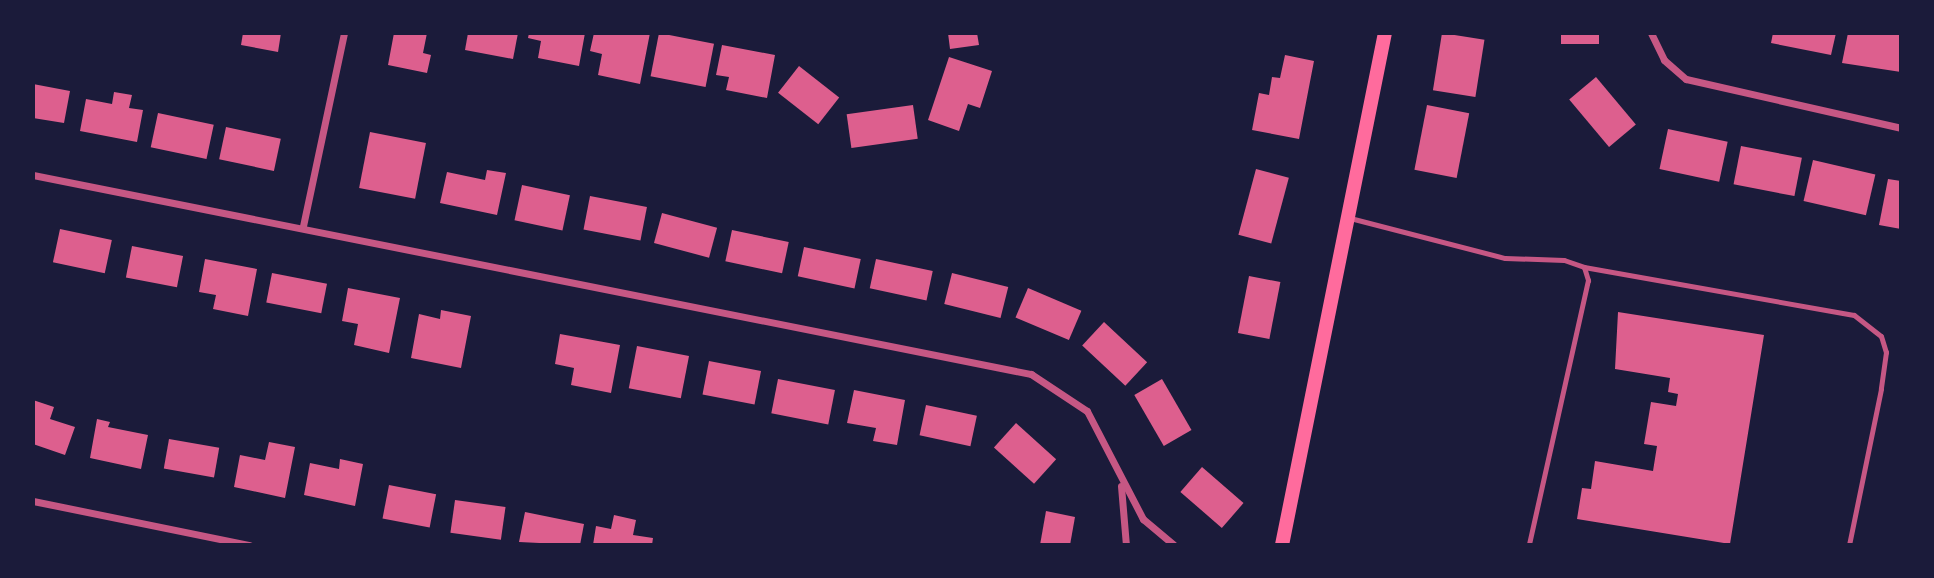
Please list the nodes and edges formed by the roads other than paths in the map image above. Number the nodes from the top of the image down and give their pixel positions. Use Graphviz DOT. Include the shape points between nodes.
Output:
graph roads {
  1 [pos="344,33"];
  2 [pos="1385,33"];
  3 [pos="1651,33"];
  4 [pos="1901,128"];
  5 [pos="33,175"];
  6 [pos="1348,217"];
  7 [pos="303,226"];
  8 [pos="1584,268"];
  9 [pos="1120,480"];
  10 [pos="33,501"];
  11 [pos="250,545"];
  12 [pos="1126,545"];
  13 [pos="1174,545"];
  14 [pos="1282,545"];
  15 [pos="1529,545"];
  16 [pos="1849,545"];
  1 -- 7 [label="street"];
  2 -- 6 [label="main road"];
  3 -- 4 [label="street" via="1664,60 1686,79"];
  5 -- 7 [label="street"];
  6 -- 8 [label="lane" via="1505,258 1564,260"];
  6 -- 14 [label="main road"];
  7 -- 9 [label="street" via="1031,374 1087,411"];
  8 -- 15 [label="lane" via="1588,280"];
  8 -- 16 [label="lane" via="1854,315 1881,336 1886,352 1881,389"];
  9 -- 12 [label="street"];
  9 -- 13 [label="street" via="1143,519"];
  10 -- 11 [label="street"];
}
